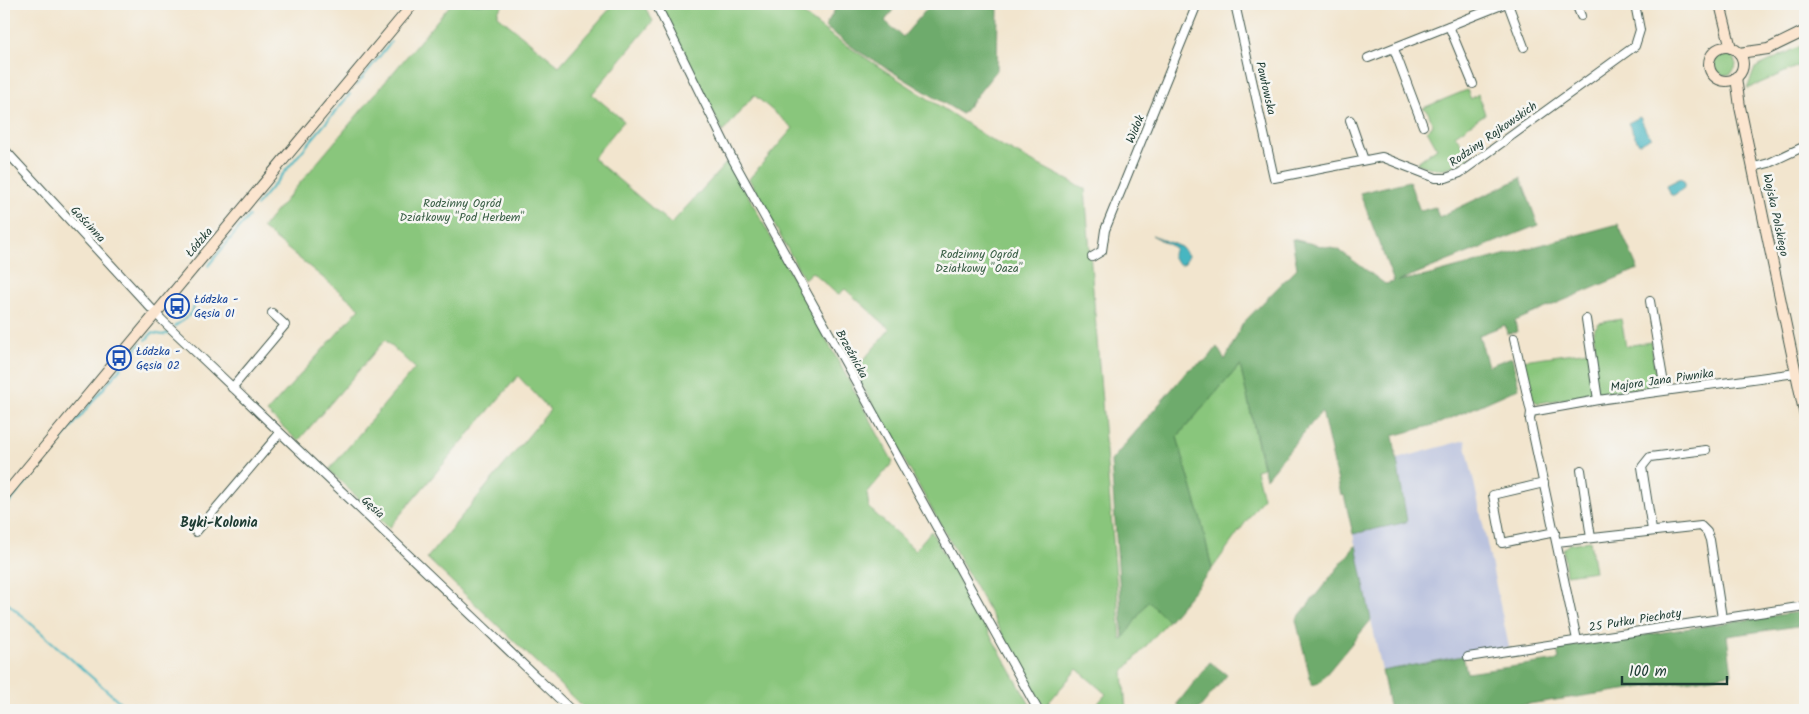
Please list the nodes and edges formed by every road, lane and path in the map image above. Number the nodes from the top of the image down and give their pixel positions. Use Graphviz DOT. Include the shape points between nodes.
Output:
graph roads {
  1 [pos="413,4"];
  2 [pos="656,4"];
  3 [pos="1197,4"];
  4 [pos="1235,4"];
  5 [pos="1504,4"];
  6 [pos="1508,4"];
  7 [pos="1576,4"];
  8 [pos="1635,4"];
  9 [pos="1720,4"];
  10 [pos="1581,16"];
  11 [pos="1723,20"];
  12 [pos="1448,26"];
  13 [pos="1805,31"];
  14 [pos="1524,47"];
  15 [pos="1394,49"];
  16 [pos="1768,49"];
  17 [pos="1716,50"];
  18 [pos="1735,51"];
  19 [pos="1368,58"];
  20 [pos="1742,67"];
  21 [pos="1736,77"];
  22 [pos="1724,81"];
  23 [pos="1473,84"];
  24 [pos="1740,107"];
  25 [pos="1350,120"];
  26 [pos="1423,126"];
  27 [pos="1805,146"];
  28 [pos="4,149"];
  29 [pos="1364,160"];
  30 [pos="1754,167"];
  31 [pos="1274,178"];
  32 [pos="1092,257"];
  33 [pos="1650,301"];
  34 [pos="272,313"];
  35 [pos="158,316"];
  36 [pos="1586,319"];
  37 [pos="1514,338"];
  38 [pos="1796,373"];
  39 [pos="232,388"];
  40 [pos="1666,390"];
  41 [pos="1598,400"];
  42 [pos="1531,412"];
  43 [pos="1805,416"];
  44 [pos="279,434"];
  45 [pos="1706,450"];
  46 [pos="1581,470"];
  47 [pos="1544,483"];
  48 [pos="4,496"];
  49 [pos="1652,530"];
  50 [pos="196,532"];
  51 [pos="1555,532"];
  52 [pos="1591,538"];
  53 [pos="1557,542"];
  54 [pos="1805,606"];
  55 [pos="1722,618"];
  56 [pos="1577,640"];
  57 [pos="1468,657"];
  58 [pos="571,710"];
  59 [pos="1038,710"];
  1 -- 35 [label="main road, Łódzka"];
  2 -- 59 [label="street, Brzeźnicka" via="741,174"];
  3 -- 32 [label="street, Widok" via="1105,230 1102,251"];
  4 -- 31 [label="street, Pawłowska"];
  5 -- 12 [label="street"];
  6 -- 14 [label="street"];
  7 -- 10 [label="street"];
  8 -- 29 [label="street, Rodziny Rajkowskich" via="1640,30 1635,46 1460,173 1436,178 1382,157"];
  9 -- 11 [label="main road"];
  11 -- 17 [label="main road"];
  11 -- 18 [label="main road"];
  12 -- 15 [label="street"];
  12 -- 23 [label="street"];
  13 -- 16 [label="main road"];
  15 -- 19 [label="street"];
  15 -- 26 [label="street"];
  16 -- 18 [label="main road"];
  16 -- 20 [label="main road"];
  17 -- 18 [label="main road"];
  17 -- 22 [label="main road" via="1710,57 1709,66 1716,78"];
  18 -- 20 [label="main road"];
  20 -- 21 [label="main road"];
  21 -- 22 [label="main road"];
  21 -- 24 [label="main road, Wojska Polskiego"];
  22 -- 24 [label="main road, Wojska Polskiego"];
  24 -- 30 [label="main road, Wojska Polskiego"];
  25 -- 29 [label="street"];
  27 -- 30 [label="street"];
  28 -- 35 [label="street, Gościnna"];
  29 -- 31 [label="street, Rodziny Rajkowskich"];
  30 -- 38 [label="main road, Wojska Polskiego"];
  33 -- 40 [label="street"];
  34 -- 39 [label="street" via="285,325"];
  35 -- 39 [label="street, Gęsia"];
  35 -- 48 [label="main road, Łódzka"];
  36 -- 41 [label="street"];
  37 -- 42 [label="street"];
  38 -- 40 [label="street, Majora Jana Piwnika"];
  38 -- 43 [label="main road, Wojska Polskiego"];
  39 -- 44 [label="street, Gęsia"];
  40 -- 41 [label="street, Majora Jana Piwnika"];
  41 -- 42 [label="street, Majora Jana Piwnika"];
  42 -- 47 [label="street"];
  44 -- 50 [label="street"];
  44 -- 58 [label="street, Gęsia"];
  45 -- 49 [label="street" via="1650,457 1644,462 1642,467"];
  46 -- 52 [label="street"];
  47 -- 51 [label="street"];
  47 -- 51 [label="street" via="1493,495 1502,543"];
  49 -- 52 [label="street"];
  49 -- 55 [label="street" via="1694,525 1705,529 1710,540"];
  51 -- 53 [label="street"];
  52 -- 53 [label="street"];
  53 -- 56 [label="street"];
  54 -- 55 [label="street, 25 Pułku Piechoty"];
  55 -- 56 [label="street, 25 Pułku Piechoty"];
  56 -- 57 [label="street, 25 Pułku Piechoty"];
}
